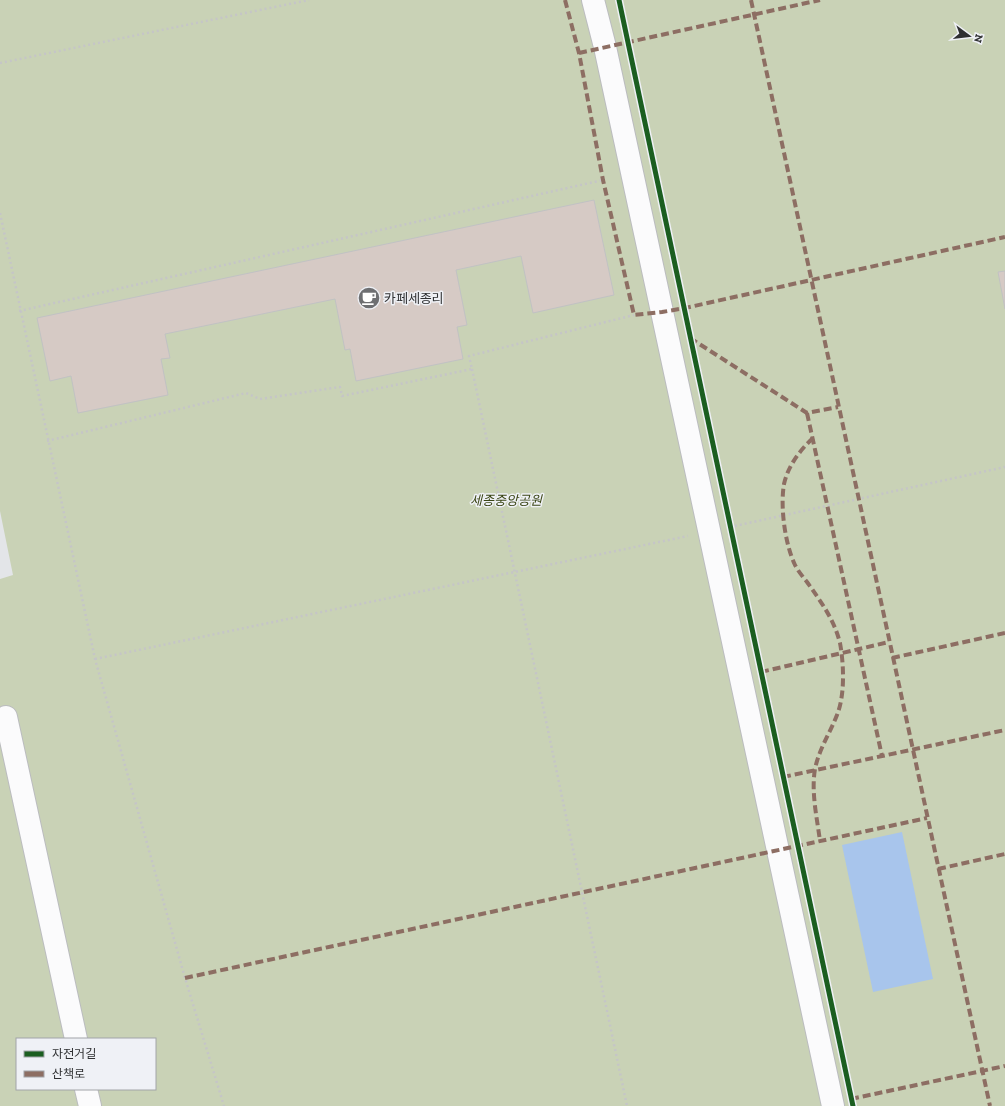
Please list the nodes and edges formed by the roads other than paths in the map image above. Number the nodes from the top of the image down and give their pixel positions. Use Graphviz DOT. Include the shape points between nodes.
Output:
graph roads {
  1 [pos="593,0"];
  2 [pos="6,717"];
  3 [pos="76,1038"];
  4 [pos="86,1090"];
  5 [pos="90,1106"];
  6 [pos="833,1106"];
  1 -- 6 [label="lane"];
  2 -- 3 [label="lane"];
  4 -- 5 [label="lane"];
}
